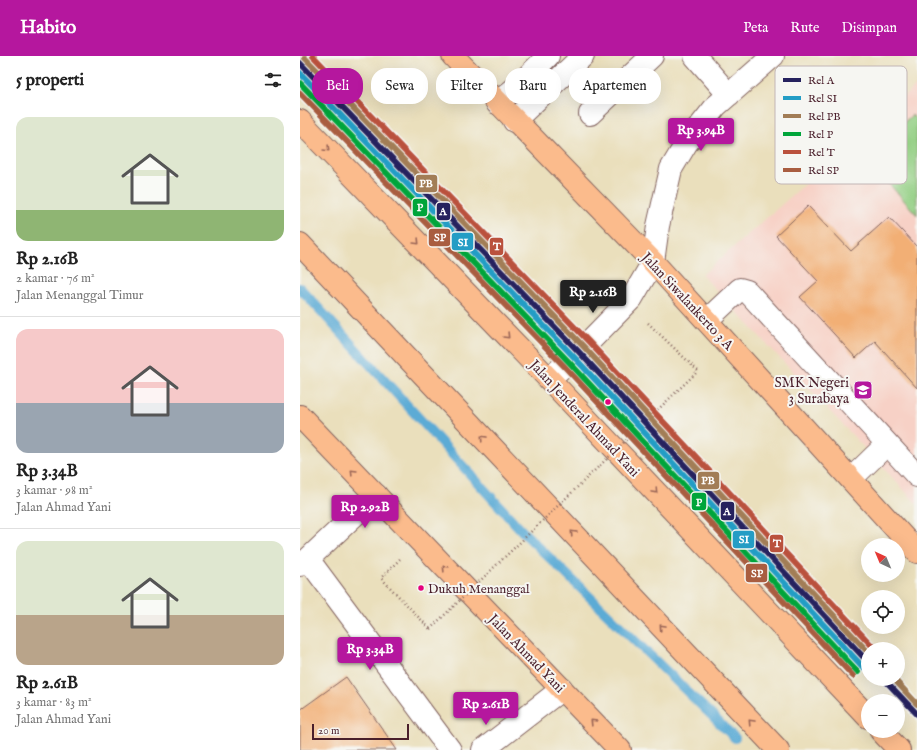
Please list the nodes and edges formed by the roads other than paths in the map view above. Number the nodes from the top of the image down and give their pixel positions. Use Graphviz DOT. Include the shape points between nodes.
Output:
graph roads {
  1 [pos="453,56"];
  2 [pos="548,56"];
  3 [pos="583,56"];
  4 [pos="652,56"];
  5 [pos="695,56"];
  6 [pos="773,56"];
  7 [pos="464,68"];
  8 [pos="729,95"];
  9 [pos="497,103"];
  10 [pos="590,114"];
  11 [pos="300,120"];
  12 [pos="514,121"];
  13 [pos="300,244"];
  14 [pos="653,262"];
  15 [pos="707,320"];
  16 [pos="549,379"];
  17 [pos="300,416"];
  18 [pos="887,444"];
  19 [pos="917,476"];
  20 [pos="851,479"];
  21 [pos="376,495"];
  22 [pos="917,552"];
  23 [pos="304,562"];
  24 [pos="562,689"];
  25 [pos="861,710"];
  26 [pos="888,738"];
  27 [pos="450,750"];
  28 [pos="483,750"];
  29 [pos="620,750"];
  30 [pos="778,750"];
  31 [pos="899,750"];
  1 -- 7 [label="main road, Jalan Siwalankerto 3 A"];
  2 -- 9 [label="street"];
  3 -- 12 [label="street"];
  4 -- 10 [label="street"];
  5 -- 8 [label="street"];
  6 -- 8 [label="street"];
  8 -- 14 [label="street" via="716,106 690,139 671,169"];
  9 -- 12 [label="main road, Jalan Siwalankerto 3 A"];
  11 -- 16 [label="main road, Jalan Jenderal Ahmad Yani, one-way"];
  12 -- 14 [label="main road, Jalan Siwalankerto 3 A"];
  30 -- 13 [label="main road, one-way"];
  14 -- 15 [label="main road, Jalan Siwalankerto 3 A"];
  14 -- 16 [label="street" via="632,298"];
  15 -- 18 [label="street" via="743,288"];
  15 -- 20 [label="main road, Jalan Siwalankerto 3 A"];
  16 -- 25 [label="main road, Jalan Jenderal Ahmad Yani, one-way"];
  21 -- 17 [label="main road, Jalan Ahmad Yani, one-way"];
  18 -- 19 [label="street"];
  18 -- 20 [label="street"];
  20 -- 22 [label="main road, Jalan Siwalankerto 3 A"];
  21 -- 23 [label="street"];
  24 -- 21 [label="main road, Jalan Ahmad Yani, one-way"];
  23 -- 27 [label="street"];
  24 -- 28 [label="street"];
  29 -- 24 [label="main road, Jalan Ahmad Yani, one-way"];
  26 -- 31 [label="main road"];
}
